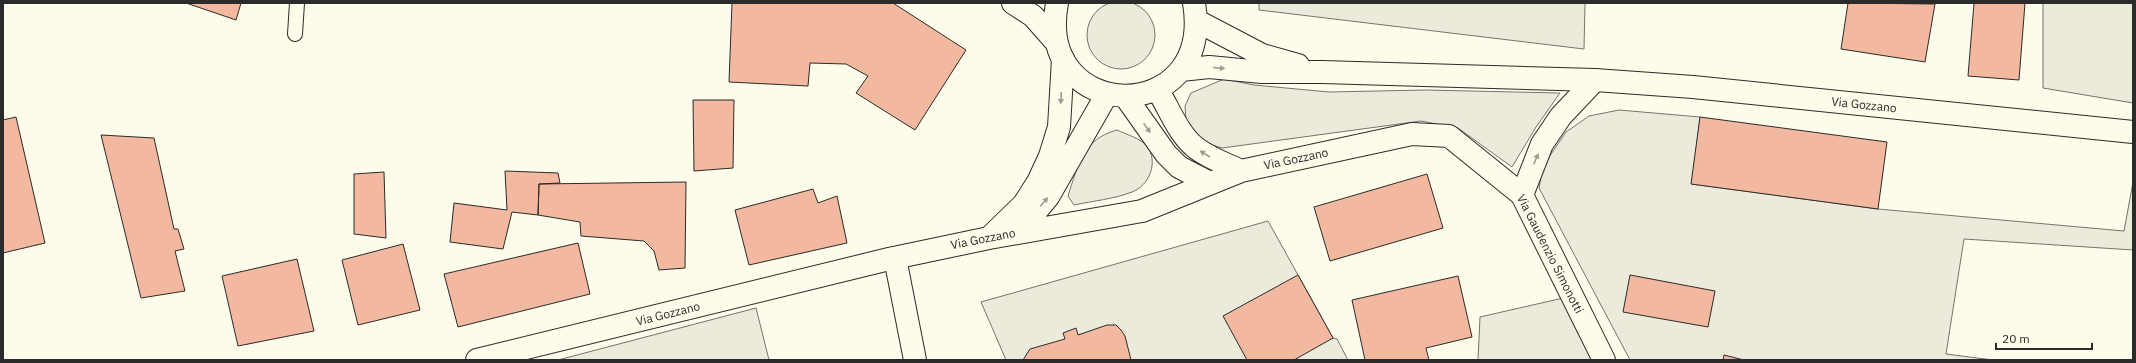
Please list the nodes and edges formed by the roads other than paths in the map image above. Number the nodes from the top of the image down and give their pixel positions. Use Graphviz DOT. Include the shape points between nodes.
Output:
graph roads {
  1 [pos="297,3"];
  2 [pos="1013,3"];
  3 [pos="1057,3"];
  4 [pos="1196,12"];
  5 [pos="295,34"];
  6 [pos="1059,51"];
  7 [pos="1181,70"];
  8 [pos="1322,72"];
  9 [pos="1595,80"];
  10 [pos="1157,89"];
  11 [pos="1116,95"];
  12 [pos="2133,132"];
  13 [pos="1481,161"];
  14 [pos="1241,171"];
  15 [pos="1210,183"];
  16 [pos="1522,195"];
  17 [pos="989,238"];
  18 [pos="895,258"];
  19 [pos="477,360"];
  20 [pos="915,360"];
  21 [pos="1604,360"];
  1 -- 5 [label="lane"];
  2 -- 6 [label="street" via="1033,16"];
  3 -- 6 [label="street" via="1054,20"];
  4 -- 7 [label="street" via="1196,39 1190,56"];
  4 -- 8 [label="street, Via Gozzano" via="1262,55"];
  6 -- 11 [label="street" via="1074,74 1089,86"];
  6 -- 17 [label="street, one-way" via="1059,127 1050,156 1024,204"];
  7 -- 8 [label="street, Via Gozzano, one-way" via="1209,67 1262,72"];
  7 -- 10 [label="street"];
  8 -- 9 [label="street, Via Gozzano"];
  9 -- 12 [label="street, Via Gozzano" via="1693,87"];
  16 -- 9 [label="street, one-way" via="1542,144 1561,116"];
  10 -- 11 [label="street" via="1142,94"];
  14 -- 10 [label="street, one-way" via="1196,148 1183,134"];
  11 -- 15 [label="street, one-way" via="1179,168"];
  17 -- 11 [label="street, one-way" via="1027,222 1048,197"];
  13 -- 14 [label="street, Via Gozzano" via="1449,136 1412,134"];
  13 -- 16 [label="street, Via Gaudenzio Simonotti"];
  14 -- 15 [label="street, Via Gozzano"];
  15 -- 17 [label="street, Via Gozzano" via="1142,211"];
  16 -- 21 [label="street, Via Gaudenzio Simonotti"];
  17 -- 18 [label="street, Via Gozzano"];
  18 -- 19 [label="street, Via Gozzano"];
  18 -- 20 [label="street"];
}
